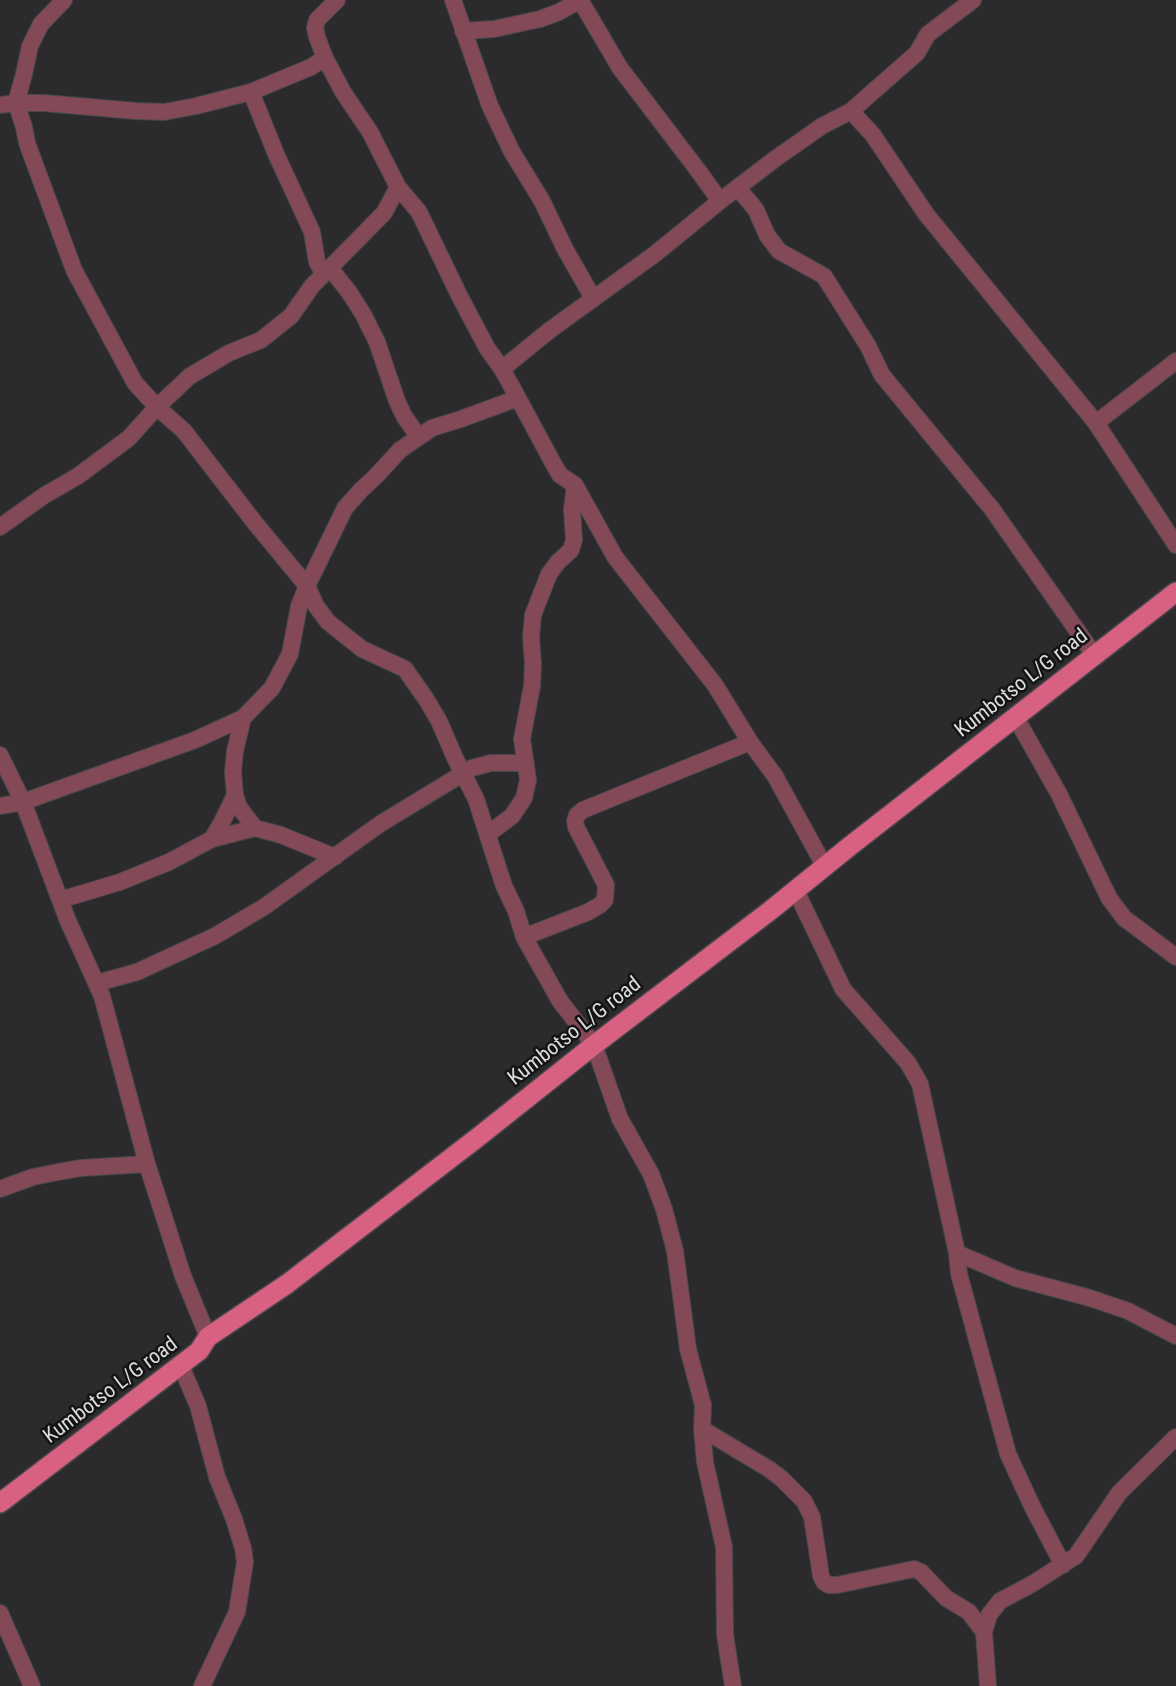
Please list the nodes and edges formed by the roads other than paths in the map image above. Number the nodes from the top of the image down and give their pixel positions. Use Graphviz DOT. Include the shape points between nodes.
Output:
graph roads {
  1 [pos="64,0"];
  2 [pos="337,0"];
  3 [pos="453,0"];
  4 [pos="580,0"];
  5 [pos="973,0"];
  6 [pos="463,31"];
  7 [pos="325,58"];
  8 [pos="251,92"];
  9 [pos="8,104"];
  10 [pos="851,111"];
  11 [pos="398,187"];
  12 [pos="738,188"];
  13 [pos="720,201"];
  14 [pos="327,271"];
  15 [pos="593,298"];
  16 [pos="1176,361"];
  17 [pos="502,369"];
  18 [pos="518,398"];
  19 [pos="157,408"];
  20 [pos="1096,423"];
  21 [pos="418,436"];
  22 [pos="575,485"];
  23 [pos="0,527"];
  24 [pos="1176,545"];
  25 [pos="307,586"];
  26 [pos="1176,592"];
  27 [pos="328,621"];
  28 [pos="295,627"];
  29 [pos="1095,656"];
  30 [pos="243,718"];
  31 [pos="1016,718"];
  32 [pos="750,742"];
  33 [pos="0,755"];
  34 [pos="526,763"];
  35 [pos="464,774"];
  36 [pos="235,794"];
  37 [pos="23,802"];
  38 [pos="0,806"];
  39 [pos="256,828"];
  40 [pos="488,834"];
  41 [pos="212,839"];
  42 [pos="335,857"];
  43 [pos="825,867"];
  44 [pos="795,889"];
  45 [pos="60,900"];
  46 [pos="524,937"];
  47 [pos="1176,957"];
  48 [pos="97,983"];
  49 [pos="594,1045"];
  50 [pos="147,1164"];
  51 [pos="0,1189"];
  52 [pos="957,1253"];
  53 [pos="1176,1336"];
  54 [pos="208,1337"];
  55 [pos="181,1366"];
  56 [pos="702,1429"];
  57 [pos="1176,1437"];
  58 [pos="0,1503"];
  59 [pos="1063,1565"];
  60 [pos="0,1614"];
  61 [pos="984,1632"];
  62 [pos="32,1686"];
  63 [pos="202,1686"];
  64 [pos="733,1686"];
  65 [pos="988,1686"];
  1 -- 9 [label="street" via="41,24"];
  2 -- 7 [label="street" via="315,28"];
  3 -- 6 [label="street"];
  4 -- 6 [label="street" via="540,19"];
  4 -- 13 [label="street" via="620,68"];
  5 -- 10 [label="street" via="928,34 917,52"];
  6 -- 15 [label="street" via="490,107"];
  7 -- 8 [label="street"];
  7 -- 11 [label="street"];
  8 -- 9 [label="street" via="164,112"];
  8 -- 14 [label="street" via="312,232 317,262"];
  9 -- 19 [label="street" via="74,270 135,383"];
  10 -- 12 [label="street" via="822,126"];
  10 -- 20 [label="street" via="873,135 926,215"];
  11 -- 14 [label="street" via="384,213"];
  11 -- 17 [label="street" via="419,212"];
  12 -- 13 [label="street"];
  12 -- 29 [label="street" via="779,251 824,276 882,375 992,509"];
  13 -- 15 [label="street"];
  14 -- 19 [label="street" via="281,325 190,376"];
  14 -- 21 [label="street" via="363,314 397,401"];
  15 -- 17 [label="street"];
  16 -- 20 [label="street"];
  17 -- 18 [label="street"];
  18 -- 21 [label="street"];
  18 -- 22 [label="street" via="560,475"];
  19 -- 23 [label="street" via="102,459"];
  19 -- 25 [label="street" via="184,431"];
  20 -- 24 [label="street"];
  21 -- 25 [label="street" via="345,508"];
  22 -- 32 [label="street" via="615,556 715,685"];
  22 -- 34 [label="street" via="571,550 549,573 533,615 532,686 523,739"];
  25 -- 27 [label="street"];
  25 -- 28 [label="street"];
  26 -- 29 [label="main road, Kumbotso L/G road"];
  27 -- 28 [label="street" via="312,620"];
  27 -- 35 [label="street" via="362,649 405,669 439,721"];
  28 -- 30 [label="street" via="290,654 272,688"];
  29 -- 31 [label="main road, Kumbotso L/G road"];
  30 -- 36 [label="street" via="235,751"];
  30 -- 37 [label="street"];
  31 -- 43 [label="main road, Kumbotso L/G road"];
  31 -- 47 [label="street" via="1109,898 1124,918"];
  32 -- 43 [label="street" via="775,776"];
  32 -- 46 [label="street" via="577,815 576,827 607,885 605,900 588,912"];
  33 -- 37 [label="street"];
  34 -- 35 [label="street" via="480,765"];
  34 -- 40 [label="street" via="524,798 512,816"];
  35 -- 40 [label="street"];
  35 -- 42 [label="street"];
  36 -- 39 [label="street"];
  36 -- 41 [label="street"];
  37 -- 38 [label="street"];
  37 -- 45 [label="street"];
  39 -- 41 [label="street"];
  39 -- 42 [label="street"];
  40 -- 46 [label="street"];
  41 -- 45 [label="street" via="120,882"];
  42 -- 48 [label="street" via="215,936 137,972"];
  43 -- 44 [label="main road, Kumbotso L/G road"];
  44 -- 49 [label="main road, Kumbotso L/G road"];
  44 -- 52 [label="street" via="843,989 908,1063 920,1084"];
  45 -- 48 [label="street"];
  46 -- 49 [label="street" via="560,1001"];
  48 -- 50 [label="street"];
  49 -- 54 [label="main road, Kumbotso L/G road" via="287,1284"];
  49 -- 56 [label="street" via="620,1119 652,1174 664,1209 675,1251 688,1349 703,1405"];
  50 -- 51 [label="street" via="81,1168"];
  50 -- 54 [label="street"];
  52 -- 53 [label="street" via="1015,1278 1128,1311"];
  52 -- 59 [label="street" via="1008,1454"];
  54 -- 55 [label="main road, Kumbotso L/G road" via="200,1352"];
  55 -- 58 [label="main road, Kumbotso L/G road"];
  55 -- 63 [label="street" via="198,1406 245,1562 237,1612"];
  56 -- 61 [label="street" via="769,1469 804,1501 812,1517 824,1582 837,1585 914,1569 969,1612"];
  56 -- 64 [label="street" via="724,1547 725,1634"];
  57 -- 59 [label="street" via="1119,1493 1076,1556"];
  59 -- 61 [label="street" via="1000,1601"];
  60 -- 62 [label="street"];
  61 -- 65 [label="street"];
}
